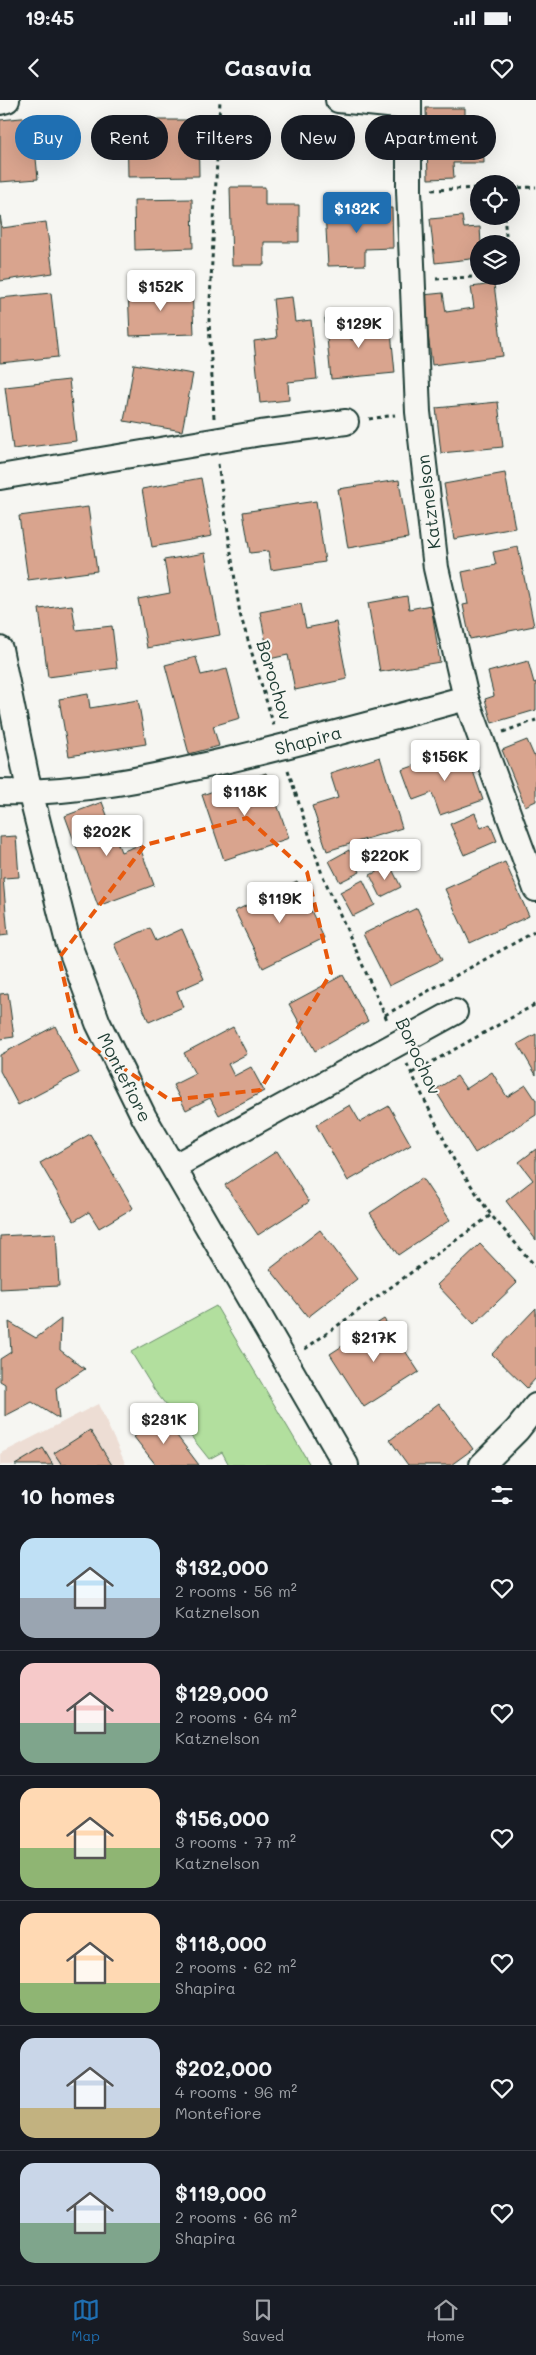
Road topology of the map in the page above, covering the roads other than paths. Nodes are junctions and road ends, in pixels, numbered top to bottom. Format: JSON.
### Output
{"nodes":[{"id":1,"x":6,"y":100,"type":"edge"},
{"id":2,"x":338,"y":100,"type":"edge"},
{"id":3,"x":0,"y":102,"type":"edge"},
{"id":4,"x":409,"y":103,"type":"edge"},
{"id":5,"x":346,"y":422,"type":"road end"},
{"id":6,"x":0,"y":477,"type":"edge"},
{"id":7,"x":0,"y":649,"type":"edge"},
{"id":8,"x":466,"y":698,"type":"junction"},
{"id":9,"x":0,"y":792,"type":"edge"},
{"id":10,"x":30,"y":792,"type":"junction"},
{"id":11,"x":536,"y":889,"type":"edge"},
{"id":12,"x":455,"y":1012,"type":"dead end"},
{"id":13,"x":173,"y":1167,"type":"junction"},
{"id":14,"x":536,"y":1406,"type":"edge"},
{"id":15,"x":346,"y":1465,"type":"edge"},
{"id":16,"x":482,"y":1465,"type":"edge"}],
"edges":[{"from":1,"to":3,"type":"street"},
{"from":2,"to":4,"type":"street"},
{"from":4,"to":8,"type":"street","name":"Katznelson"},
{"from":5,"to":6,"type":"street"},
{"from":7,"to":10,"type":"street","name":"Montefiore"},
{"from":8,"to":10,"type":"street","name":"Shapira"},
{"from":8,"to":11,"type":"street","name":"Katznelson"},
{"from":9,"to":10,"type":"street","name":"Shapira"},
{"from":10,"to":13,"type":"street","name":"Montefiore"},
{"from":12,"to":13,"type":"street"},
{"from":13,"to":15,"type":"street","name":"Montefiore"},
{"from":14,"to":16,"type":"street"}]}
